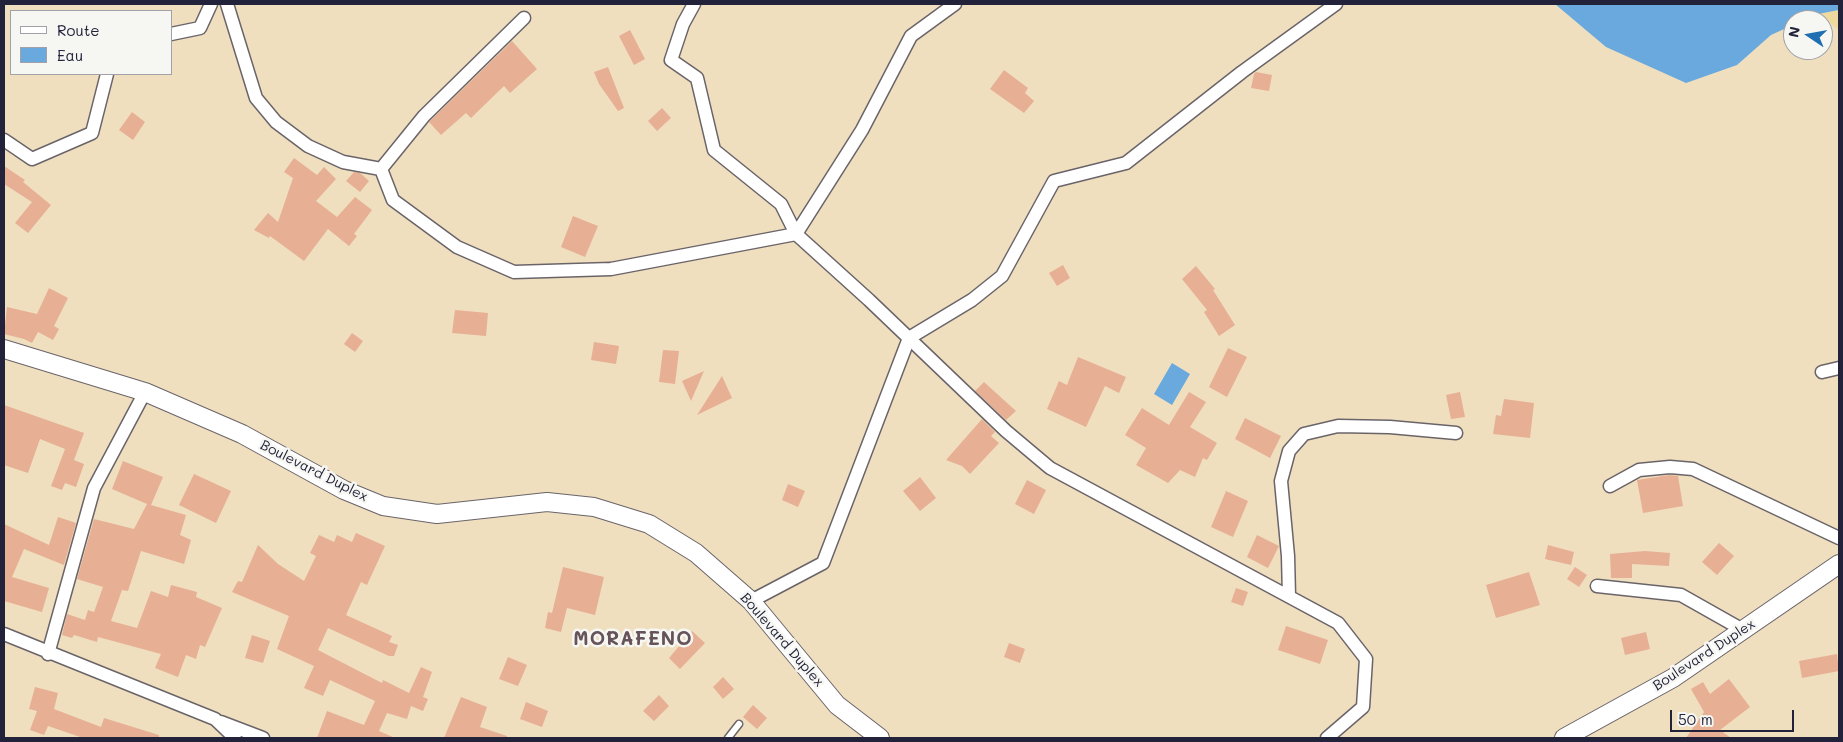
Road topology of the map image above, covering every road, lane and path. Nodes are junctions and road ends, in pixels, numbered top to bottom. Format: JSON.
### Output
{"nodes":[{"id":1,"x":212,"y":4,"type":"edge"},
{"id":2,"x":227,"y":4,"type":"edge"},
{"id":3,"x":694,"y":4,"type":"edge"},
{"id":4,"x":956,"y":4,"type":"edge"},
{"id":5,"x":1336,"y":4,"type":"edge"},
{"id":6,"x":524,"y":18,"type":"dead end"},
{"id":7,"x":172,"y":34,"type":"edge"},
{"id":8,"x":107,"y":75,"type":"edge"},
{"id":9,"x":4,"y":140,"type":"edge"},
{"id":10,"x":381,"y":169,"type":"junction"},
{"id":11,"x":796,"y":234,"type":"junction"},
{"id":12,"x":909,"y":338,"type":"junction"},
{"id":13,"x":4,"y":349,"type":"edge"},
{"id":14,"x":1839,"y":368,"type":"edge"},
{"id":15,"x":1822,"y":372,"type":"dead end"},
{"id":16,"x":145,"y":392,"type":"junction"},
{"id":17,"x":1456,"y":433,"type":"dead end"},
{"id":18,"x":1610,"y":486,"type":"dead end"},
{"id":19,"x":1839,"y":538,"type":"edge"},
{"id":20,"x":1839,"y":564,"type":"edge"},
{"id":21,"x":1597,"y":586,"type":"dead end"},
{"id":22,"x":1289,"y":596,"type":"junction"},
{"id":23,"x":751,"y":601,"type":"junction"},
{"id":24,"x":1743,"y":630,"type":"junction"},
{"id":25,"x":4,"y":634,"type":"edge"},
{"id":26,"x":48,"y":654,"type":"junction"},
{"id":27,"x":214,"y":719,"type":"junction"},
{"id":28,"x":739,"y":724,"type":"dead end"},
{"id":29,"x":235,"y":738,"type":"edge"},
{"id":30,"x":264,"y":738,"type":"edge"},
{"id":31,"x":728,"y":738,"type":"edge"},
{"id":32,"x":880,"y":738,"type":"edge"},
{"id":33,"x":1327,"y":738,"type":"edge"},
{"id":34,"x":1564,"y":738,"type":"edge"}],
"edges":[{"from":1,"to":7,"type":"street"},
{"from":2,"to":10,"type":"street"},
{"from":3,"to":11,"type":"street"},
{"from":4,"to":11,"type":"street"},
{"from":5,"to":12,"type":"street"},
{"from":6,"to":10,"type":"street"},
{"from":8,"to":9,"type":"street"},
{"from":10,"to":11,"type":"street"},
{"from":11,"to":12,"type":"street"},
{"from":12,"to":22,"type":"street"},
{"from":12,"to":23,"type":"street"},
{"from":13,"to":16,"type":"street","name":"Boulevard Duplex"},
{"from":14,"to":15,"type":"street"},
{"from":16,"to":23,"type":"street","name":"Boulevard Duplex"},
{"from":16,"to":26,"type":"street"},
{"from":17,"to":22,"type":"street"},
{"from":18,"to":19,"type":"street"},
{"from":20,"to":24,"type":"street","name":"Boulevard Duplex"},
{"from":21,"to":24,"type":"street"},
{"from":22,"to":33,"type":"street"},
{"from":23,"to":32,"type":"street","name":"Boulevard Duplex"},
{"from":24,"to":34,"type":"street","name":"Boulevard Duplex"},
{"from":25,"to":26,"type":"street"},
{"from":26,"to":27,"type":"street"},
{"from":27,"to":29,"type":"street"},
{"from":27,"to":30,"type":"street"},
{"from":28,"to":31,"type":"lane"}]}
